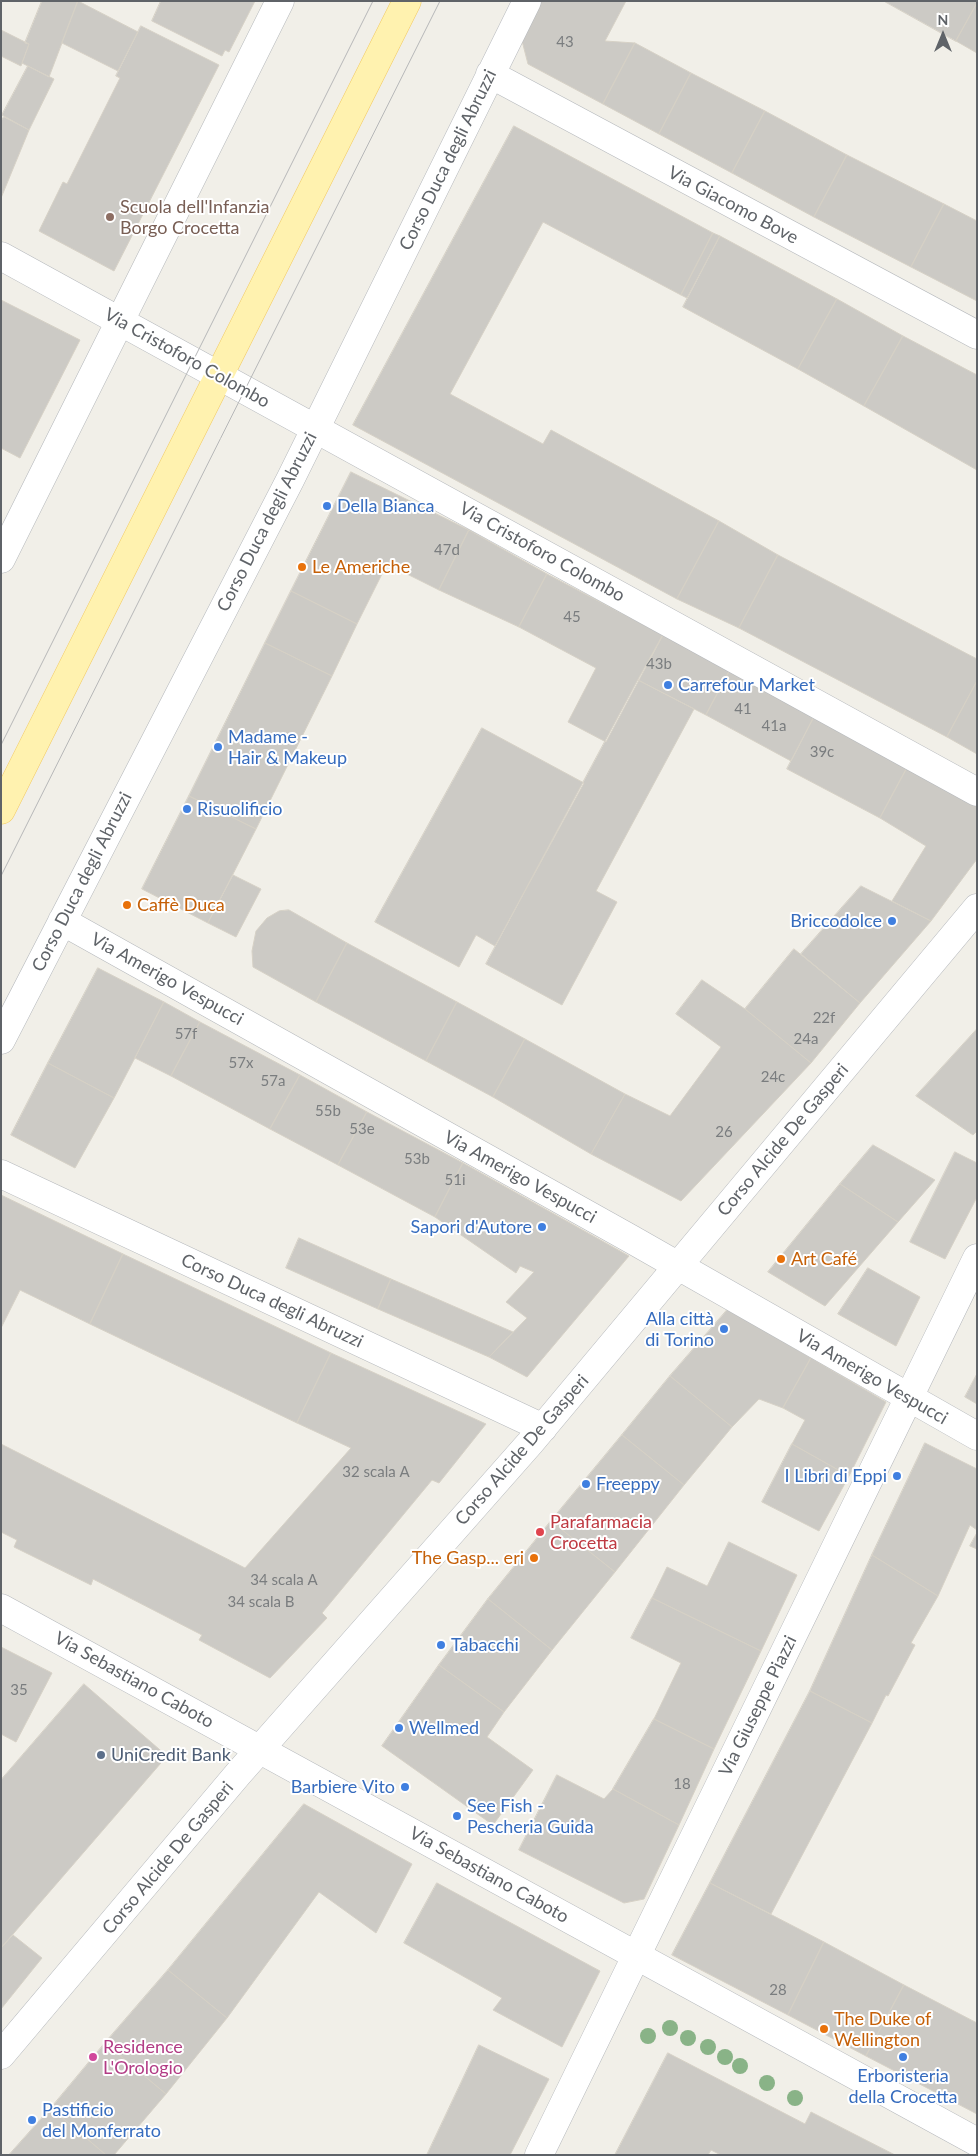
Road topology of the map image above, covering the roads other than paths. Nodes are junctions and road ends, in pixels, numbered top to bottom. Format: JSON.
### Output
{"nodes":[{"id":1,"x":280,"y":1,"type":"edge"},
{"id":2,"x":407,"y":1,"type":"edge"},
{"id":3,"x":527,"y":1,"type":"edge"},
{"id":4,"x":490,"y":74,"type":"junction"},
{"id":5,"x":1,"y":256,"type":"edge"},
{"id":6,"x":121,"y":321,"type":"junction"},
{"id":7,"x":977,"y":335,"type":"edge"},
{"id":8,"x":220,"y":376,"type":"junction"},
{"id":9,"x":316,"y":428,"type":"junction"},
{"id":10,"x":1,"y":558,"type":"edge"},
{"id":11,"x":977,"y":792,"type":"edge"},
{"id":12,"x":1,"y":810,"type":"edge"},
{"id":13,"x":977,"y":908,"type":"edge"},
{"id":14,"x":62,"y":921,"type":"junction"},
{"id":15,"x":1,"y":1040,"type":"edge"},
{"id":16,"x":1,"y":1174,"type":"edge"},
{"id":17,"x":977,"y":1258,"type":"edge"},
{"id":18,"x":679,"y":1266,"type":"junction"},
{"id":19,"x":908,"y":1399,"type":"junction"},
{"id":20,"x":542,"y":1428,"type":"junction"},
{"id":21,"x":977,"y":1436,"type":"edge"},
{"id":22,"x":1,"y":1608,"type":"edge"},
{"id":23,"x":261,"y":1750,"type":"junction"},
{"id":24,"x":637,"y":1956,"type":"junction"},
{"id":25,"x":1,"y":2054,"type":"edge"},
{"id":26,"x":977,"y":2142,"type":"edge"},
{"id":27,"x":539,"y":2155,"type":"edge"}],
"edges":[{"from":1,"to":6,"type":"street"},
{"from":2,"to":8,"type":"main road"},
{"from":3,"to":4,"type":"street","name":"Corso Duca degli Abruzzi"},
{"from":4,"to":7,"type":"street","name":"Via Giacomo Bove"},
{"from":4,"to":9,"type":"street","name":"Corso Duca degli Abruzzi"},
{"from":5,"to":6,"type":"street","name":"Via Cristoforo Colombo"},
{"from":6,"to":8,"type":"street","name":"Via Cristoforo Colombo"},
{"from":6,"to":10,"type":"street"},
{"from":8,"to":9,"type":"street","name":"Via Cristoforo Colombo"},
{"from":8,"to":12,"type":"main road"},
{"from":9,"to":11,"type":"street","name":"Via Cristoforo Colombo"},
{"from":9,"to":14,"type":"street","name":"Corso Duca degli Abruzzi"},
{"from":13,"to":18,"type":"street","name":"Corso Alcide De Gasperi"},
{"from":14,"to":15,"type":"street","name":"Corso Duca degli Abruzzi"},
{"from":14,"to":18,"type":"street","name":"Via Amerigo Vespucci"},
{"from":16,"to":20,"type":"street","name":"Corso Duca degli Abruzzi"},
{"from":17,"to":19,"type":"street","name":"Via Giuseppe Piazzi"},
{"from":18,"to":19,"type":"street","name":"Via Amerigo Vespucci"},
{"from":18,"to":20,"type":"street","name":"Corso Alcide De Gasperi"},
{"from":19,"to":21,"type":"street","name":"Via Amerigo Vespucci"},
{"from":19,"to":24,"type":"street","name":"Via Giuseppe Piazzi"},
{"from":20,"to":23,"type":"street","name":"Corso Alcide De Gasperi"},
{"from":22,"to":23,"type":"street","name":"Via Sebastiano Caboto"},
{"from":23,"to":24,"type":"street","name":"Via Sebastiano Caboto"},
{"from":23,"to":25,"type":"street","name":"Corso Alcide De Gasperi"},
{"from":24,"to":26,"type":"street","name":"Via Sebastiano Caboto"},
{"from":24,"to":27,"type":"street","name":"Via Giuseppe Piazzi"}]}
